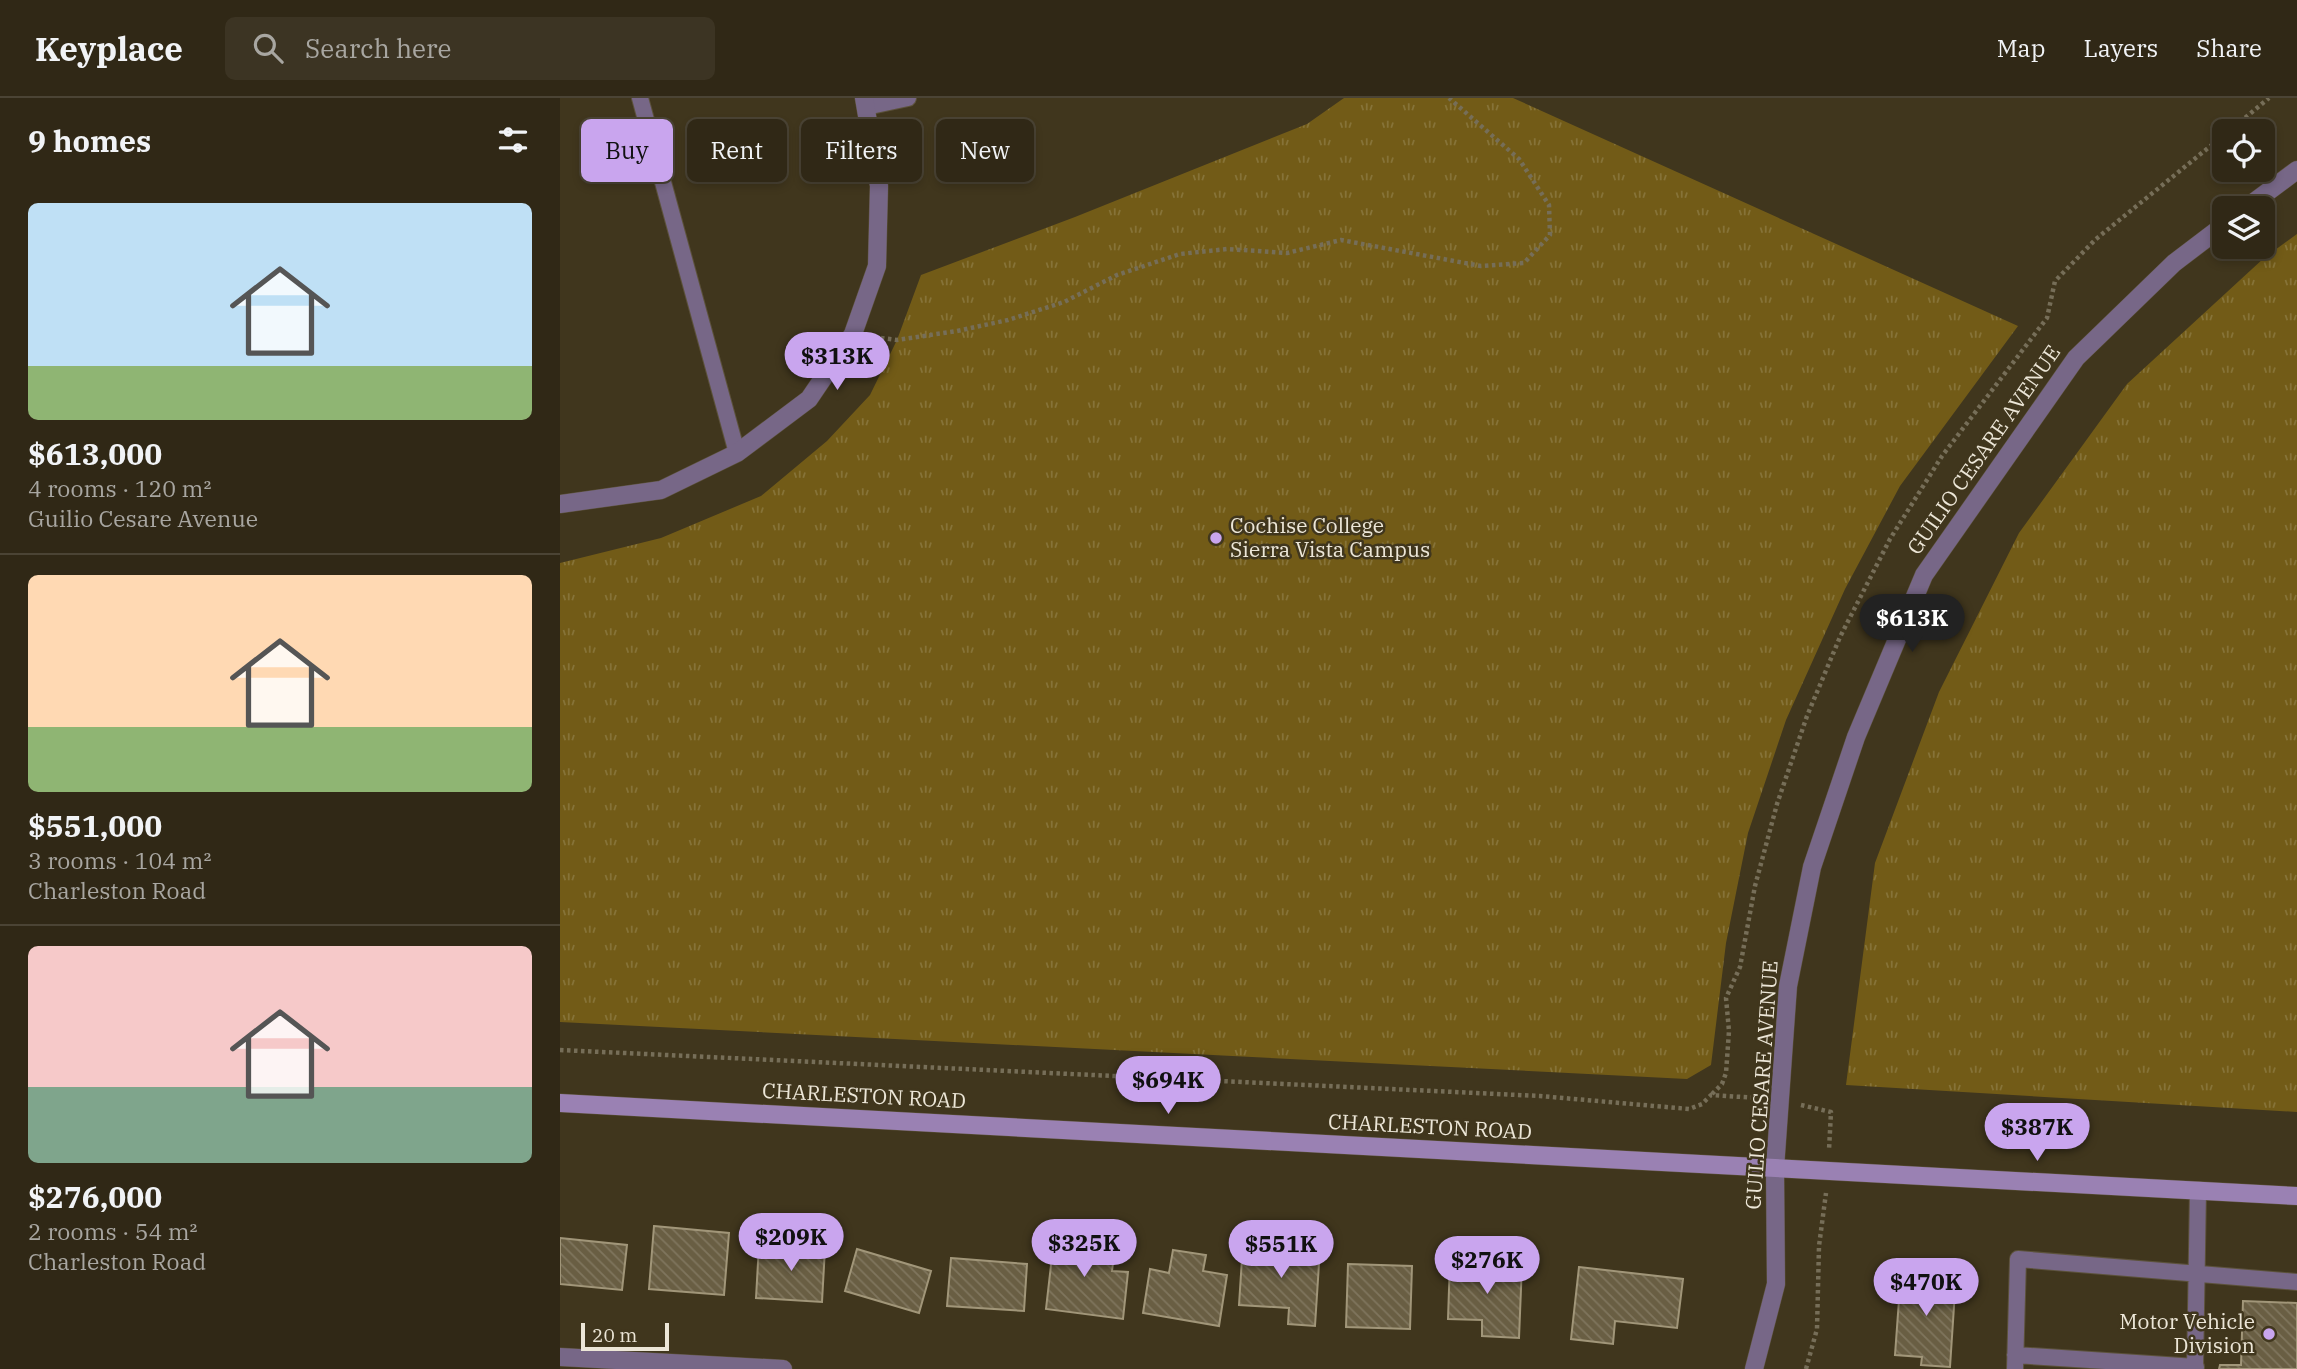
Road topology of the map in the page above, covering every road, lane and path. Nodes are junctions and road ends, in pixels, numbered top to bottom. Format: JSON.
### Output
{"nodes":[{"id":1,"x":640,"y":98,"type":"edge"},
{"id":2,"x":908,"y":98,"type":"edge"},
{"id":3,"x":1449,"y":98,"type":"edge"},
{"id":4,"x":2269,"y":98,"type":"edge"},
{"id":5,"x":865,"y":102,"type":"edge"},
{"id":6,"x":2244,"y":119,"type":"edge"},
{"id":7,"x":2297,"y":170,"type":"edge"},
{"id":8,"x":2262,"y":196,"type":"edge"},
{"id":9,"x":2212,"y":234,"type":"edge"},
{"id":10,"x":853,"y":334,"type":"junction"},
{"id":11,"x":737,"y":453,"type":"junction"},
{"id":12,"x":560,"y":504,"type":"edge"},
{"id":13,"x":560,"y":1050,"type":"edge"},
{"id":14,"x":1780,"y":1100,"type":"junction"},
{"id":15,"x":560,"y":1103,"type":"edge"},
{"id":16,"x":1775,"y":1168,"type":"junction"},
{"id":17,"x":1828,"y":1171,"type":"junction"},
{"id":18,"x":2198,"y":1190,"type":"junction"},
{"id":19,"x":2297,"y":1196,"type":"edge"},
{"id":20,"x":2197,"y":1273,"type":"junction"},
{"id":21,"x":2297,"y":1282,"type":"edge"},
{"id":22,"x":560,"y":1357,"type":"edge"},
{"id":23,"x":2015,"y":1362,"type":"edge"},
{"id":24,"x":2196,"y":1368,"type":"edge"},
{"id":25,"x":783,"y":1369,"type":"edge"},
{"id":26,"x":1754,"y":1369,"type":"edge"},
{"id":27,"x":1806,"y":1369,"type":"edge"}],
"edges":[{"from":1,"to":11,"type":"lane"},
{"from":2,"to":5,"type":"lane"},
{"from":3,"to":10,"type":"path"},
{"from":4,"to":6,"type":"path"},
{"from":5,"to":10,"type":"street"},
{"from":7,"to":8,"type":"street"},
{"from":9,"to":14,"type":"street","name":"GUILIO CESARE AVENUE"},
{"from":10,"to":11,"type":"street"},
{"from":11,"to":12,"type":"street"},
{"from":13,"to":14,"type":"path"},
{"from":14,"to":16,"type":"street","name":"GUILIO CESARE AVENUE"},
{"from":14,"to":17,"type":"path"},
{"from":15,"to":16,"type":"main road","name":"CHARLESTON ROAD"},
{"from":16,"to":17,"type":"main road","name":"CHARLESTON ROAD"},
{"from":16,"to":26,"type":"street","name":"GUILIO CESARE AVENUE"},
{"from":17,"to":18,"type":"main road","name":"CHARLESTON ROAD"},
{"from":17,"to":27,"type":"path"},
{"from":18,"to":19,"type":"main road","name":"CHARLESTON ROAD"},
{"from":18,"to":20,"type":"lane"},
{"from":20,"to":21,"type":"lane"},
{"from":20,"to":23,"type":"lane"},
{"from":20,"to":24,"type":"lane"},
{"from":22,"to":25,"type":"street"},
{"from":23,"to":24,"type":"lane"}]}
